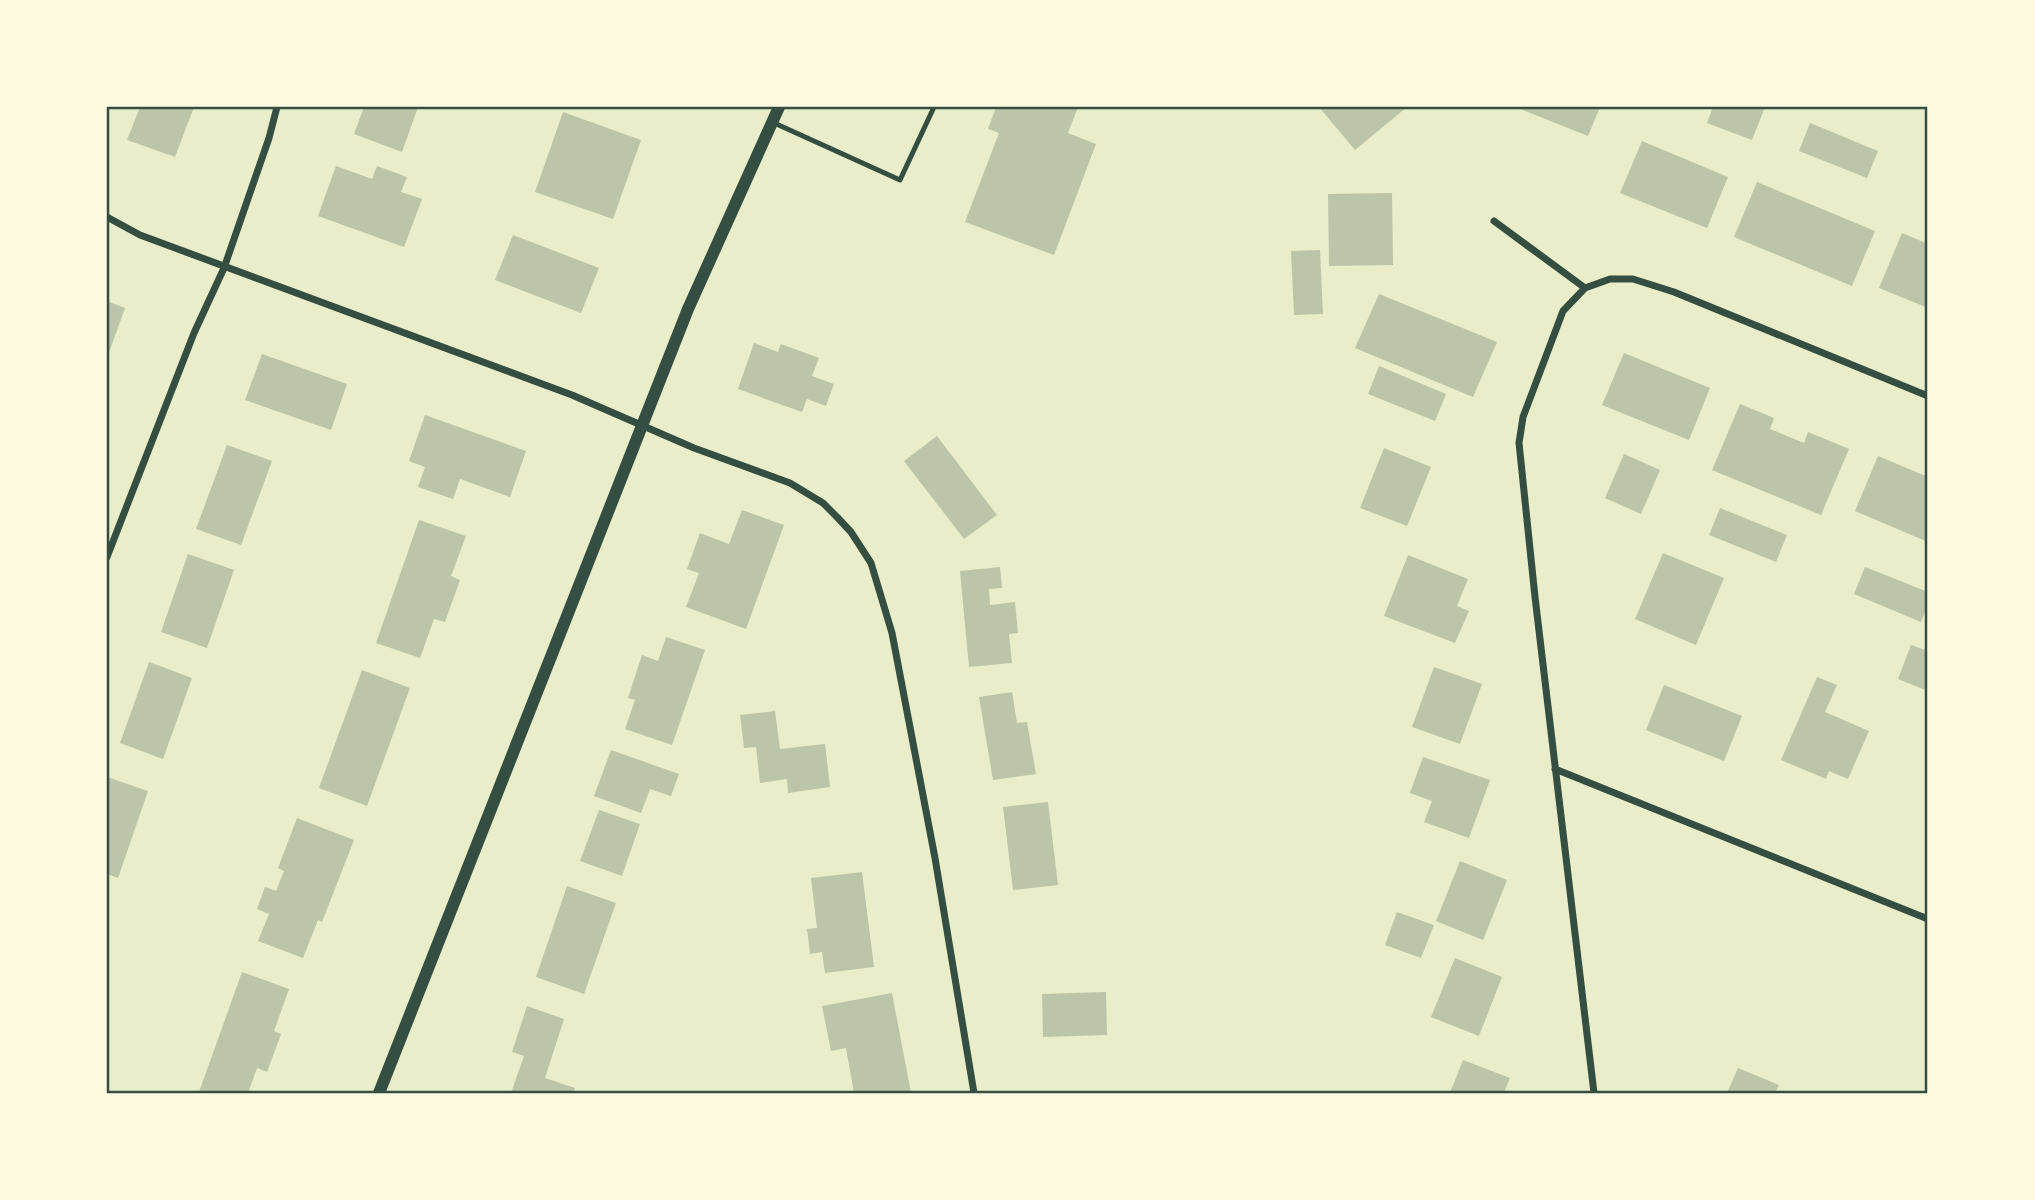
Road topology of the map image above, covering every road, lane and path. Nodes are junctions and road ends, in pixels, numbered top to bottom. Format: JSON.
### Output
{"nodes":[{"id":1,"x":277,"y":107,"type":"edge"},
{"id":2,"x":779,"y":107,"type":"edge"},
{"id":3,"x":934,"y":107,"type":"edge"},
{"id":4,"x":772,"y":122,"type":"junction"},
{"id":5,"x":107,"y":217,"type":"edge"},
{"id":6,"x":1494,"y":221,"type":"dead end"},
{"id":7,"x":224,"y":268,"type":"junction"},
{"id":8,"x":1585,"y":288,"type":"junction"},
{"id":9,"x":1928,"y":396,"type":"edge"},
{"id":10,"x":643,"y":426,"type":"junction"},
{"id":11,"x":107,"y":557,"type":"edge"},
{"id":12,"x":1555,"y":769,"type":"junction"},
{"id":13,"x":1928,"y":919,"type":"edge"},
{"id":14,"x":379,"y":1093,"type":"edge"},
{"id":15,"x":974,"y":1093,"type":"edge"},
{"id":16,"x":1594,"y":1093,"type":"edge"}],
"edges":[{"from":1,"to":7,"type":"street"},
{"from":2,"to":4,"type":"street"},
{"from":3,"to":4,"type":"lane"},
{"from":4,"to":10,"type":"street"},
{"from":5,"to":7,"type":"street"},
{"from":6,"to":8,"type":"street"},
{"from":7,"to":10,"type":"street"},
{"from":7,"to":11,"type":"street"},
{"from":8,"to":9,"type":"street"},
{"from":8,"to":12,"type":"street"},
{"from":10,"to":14,"type":"street"},
{"from":10,"to":15,"type":"street"},
{"from":12,"to":13,"type":"street"},
{"from":12,"to":16,"type":"street"}]}
